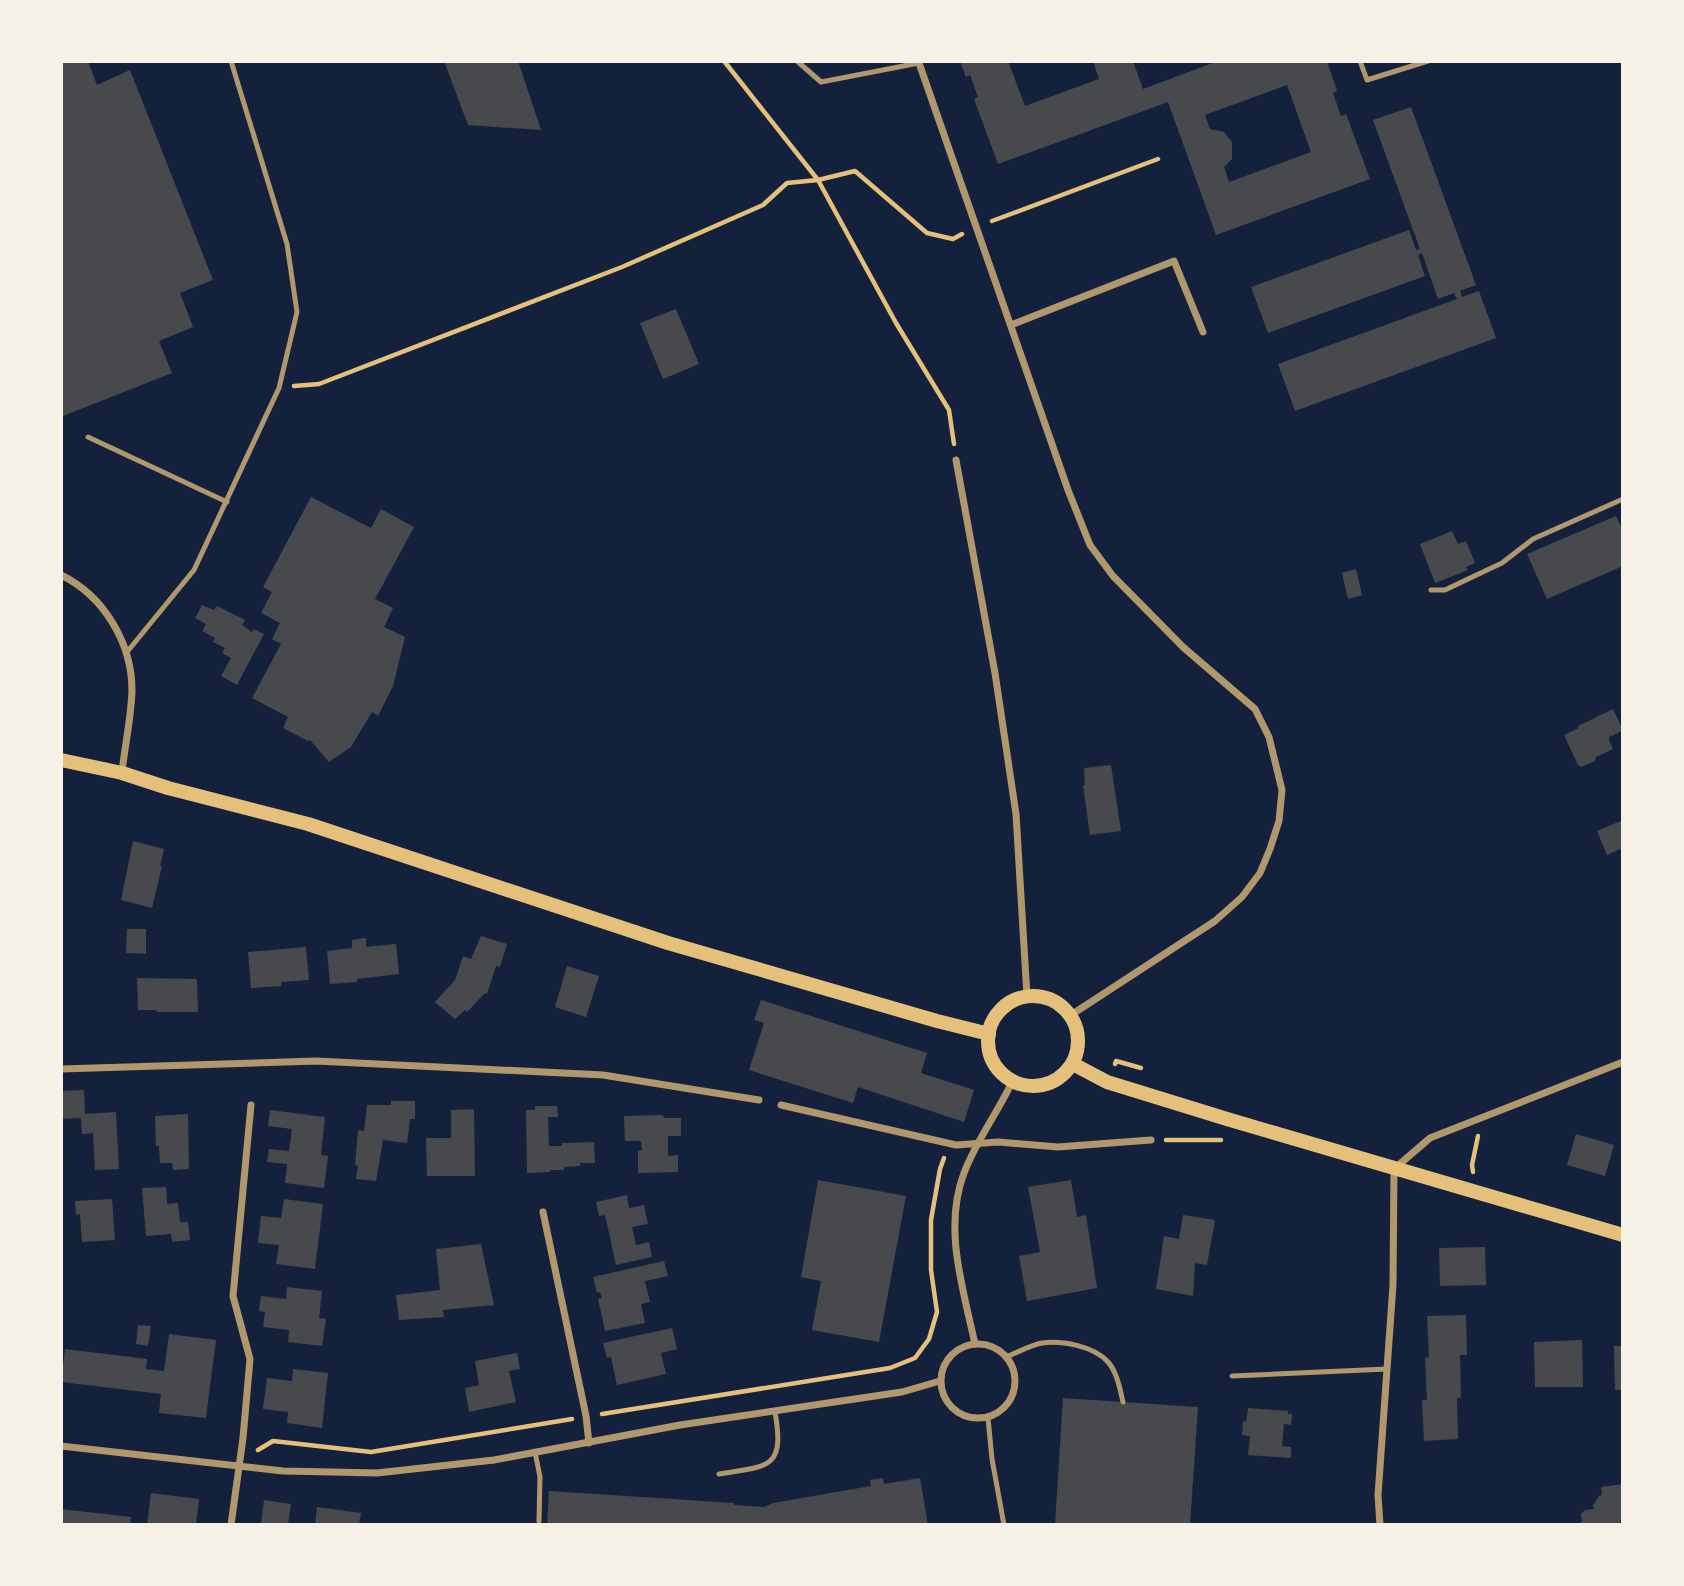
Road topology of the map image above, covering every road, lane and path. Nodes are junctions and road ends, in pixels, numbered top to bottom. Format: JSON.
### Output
{"nodes":[{"id":1,"x":231,"y":61,"type":"edge"},
{"id":2,"x":724,"y":61,"type":"edge"},
{"id":3,"x":797,"y":61,"type":"edge"},
{"id":4,"x":1360,"y":61,"type":"edge"},
{"id":5,"x":1428,"y":61,"type":"edge"},
{"id":6,"x":919,"y":63,"type":"joint"},
{"id":7,"x":1158,"y":159,"type":"dead end"},
{"id":8,"x":818,"y":180,"type":"junction"},
{"id":9,"x":976,"y":227,"type":"junction"},
{"id":10,"x":1011,"y":325,"type":"junction"},
{"id":11,"x":1203,"y":332,"type":"dead end"},
{"id":12,"x":279,"y":388,"type":"junction"},
{"id":13,"x":88,"y":437,"type":"dead end"},
{"id":14,"x":956,"y":460,"type":"joint"},
{"id":15,"x":1623,"y":499,"type":"edge"},
{"id":16,"x":227,"y":502,"type":"junction"},
{"id":17,"x":61,"y":575,"type":"edge"},
{"id":18,"x":1431,"y":590,"type":"dead end"},
{"id":19,"x":127,"y":652,"type":"junction"},
{"id":20,"x":61,"y":761,"type":"edge"},
{"id":21,"x":122,"y":773,"type":"junction"},
{"id":22,"x":1027,"y":996,"type":"junction"},
{"id":23,"x":1071,"y":1015,"type":"junction"},
{"id":24,"x":989,"y":1034,"type":"junction"},
{"id":25,"x":1623,"y":1062,"type":"edge"},
{"id":26,"x":1073,"y":1064,"type":"junction"},
{"id":27,"x":61,"y":1069,"type":"edge"},
{"id":28,"x":1013,"y":1082,"type":"junction"},
{"id":29,"x":759,"y":1100,"type":"dead end"},
{"id":30,"x":251,"y":1105,"type":"dead end"},
{"id":31,"x":781,"y":1105,"type":"dead end"},
{"id":32,"x":1486,"y":1116,"type":"junction"},
{"id":33,"x":1151,"y":1140,"type":"joint"},
{"id":34,"x":1231,"y":1140,"type":"dead end"},
{"id":35,"x":950,"y":1144,"type":"junction"},
{"id":36,"x":979,"y":1144,"type":"junction"},
{"id":37,"x":1394,"y":1170,"type":"junction"},
{"id":38,"x":1478,"y":1193,"type":"junction"},
{"id":39,"x":543,"y":1212,"type":"dead end"},
{"id":40,"x":1623,"y":1235,"type":"edge"},
{"id":41,"x":975,"y":1344,"type":"junction"},
{"id":42,"x":1006,"y":1357,"type":"junction"},
{"id":43,"x":1387,"y":1369,"type":"junction"},
{"id":44,"x":1232,"y":1376,"type":"dead end"},
{"id":45,"x":940,"y":1381,"type":"junction"},
{"id":46,"x":1123,"y":1402,"type":"dead end"},
{"id":47,"x":775,"y":1412,"type":"junction"},
{"id":48,"x":586,"y":1416,"type":"junction"},
{"id":49,"x":988,"y":1418,"type":"junction"},
{"id":50,"x":589,"y":1443,"type":"junction"},
{"id":51,"x":61,"y":1446,"type":"edge"},
{"id":52,"x":535,"y":1452,"type":"junction"},
{"id":53,"x":239,"y":1466,"type":"junction"},
{"id":54,"x":719,"y":1474,"type":"dead end"},
{"id":55,"x":539,"y":1521,"type":"dead end"},
{"id":56,"x":231,"y":1525,"type":"edge"},
{"id":57,"x":1004,"y":1525,"type":"edge"},
{"id":58,"x":1380,"y":1525,"type":"edge"}],
"edges":[{"from":1,"to":12,"type":"lane"},
{"from":2,"to":8,"type":"path"},
{"from":3,"to":6,"type":"lane"},
{"from":4,"to":5,"type":"lane"},
{"from":6,"to":9,"type":"street"},
{"from":7,"to":9,"type":"path"},
{"from":8,"to":9,"type":"path"},
{"from":8,"to":12,"type":"path"},
{"from":8,"to":14,"type":"path"},
{"from":9,"to":10,"type":"street"},
{"from":10,"to":11,"type":"street"},
{"from":10,"to":23,"type":"street"},
{"from":12,"to":16,"type":"lane"},
{"from":13,"to":16,"type":"lane"},
{"from":14,"to":22,"type":"street"},
{"from":15,"to":18,"type":"lane"},
{"from":16,"to":19,"type":"lane"},
{"from":17,"to":19,"type":"street"},
{"from":19,"to":21,"type":"street"},
{"from":20,"to":21,"type":"main road"},
{"from":21,"to":24,"type":"main road"},
{"from":22,"to":23,"type":"main road"},
{"from":22,"to":24,"type":"main road"},
{"from":23,"to":26,"type":"main road"},
{"from":24,"to":28,"type":"main road"},
{"from":25,"to":32,"type":"street"},
{"from":26,"to":28,"type":"main road"},
{"from":26,"to":37,"type":"main road"},
{"from":27,"to":29,"type":"street"},
{"from":28,"to":36,"type":"street"},
{"from":30,"to":53,"type":"street"},
{"from":31,"to":35,"type":"street"},
{"from":32,"to":37,"type":"street"},
{"from":32,"to":38,"type":"path"},
{"from":33,"to":34,"type":"path"},
{"from":33,"to":36,"type":"street"},
{"from":35,"to":36,"type":"street"},
{"from":35,"to":48,"type":"path"},
{"from":36,"to":41,"type":"street"},
{"from":37,"to":38,"type":"main road"},
{"from":37,"to":43,"type":"street"},
{"from":38,"to":40,"type":"main road"},
{"from":39,"to":48,"type":"street"},
{"from":41,"to":42,"type":"street"},
{"from":41,"to":45,"type":"street"},
{"from":42,"to":46,"type":"lane"},
{"from":42,"to":49,"type":"street"},
{"from":43,"to":44,"type":"lane"},
{"from":43,"to":58,"type":"street"},
{"from":45,"to":47,"type":"street"},
{"from":45,"to":49,"type":"street"},
{"from":47,"to":50,"type":"street"},
{"from":47,"to":54,"type":"lane"},
{"from":48,"to":50,"type":"street"},
{"from":48,"to":53,"type":"path"},
{"from":49,"to":57,"type":"lane"},
{"from":50,"to":52,"type":"street"},
{"from":51,"to":53,"type":"street"},
{"from":52,"to":53,"type":"street"},
{"from":52,"to":55,"type":"lane"},
{"from":53,"to":56,"type":"street"}]}
